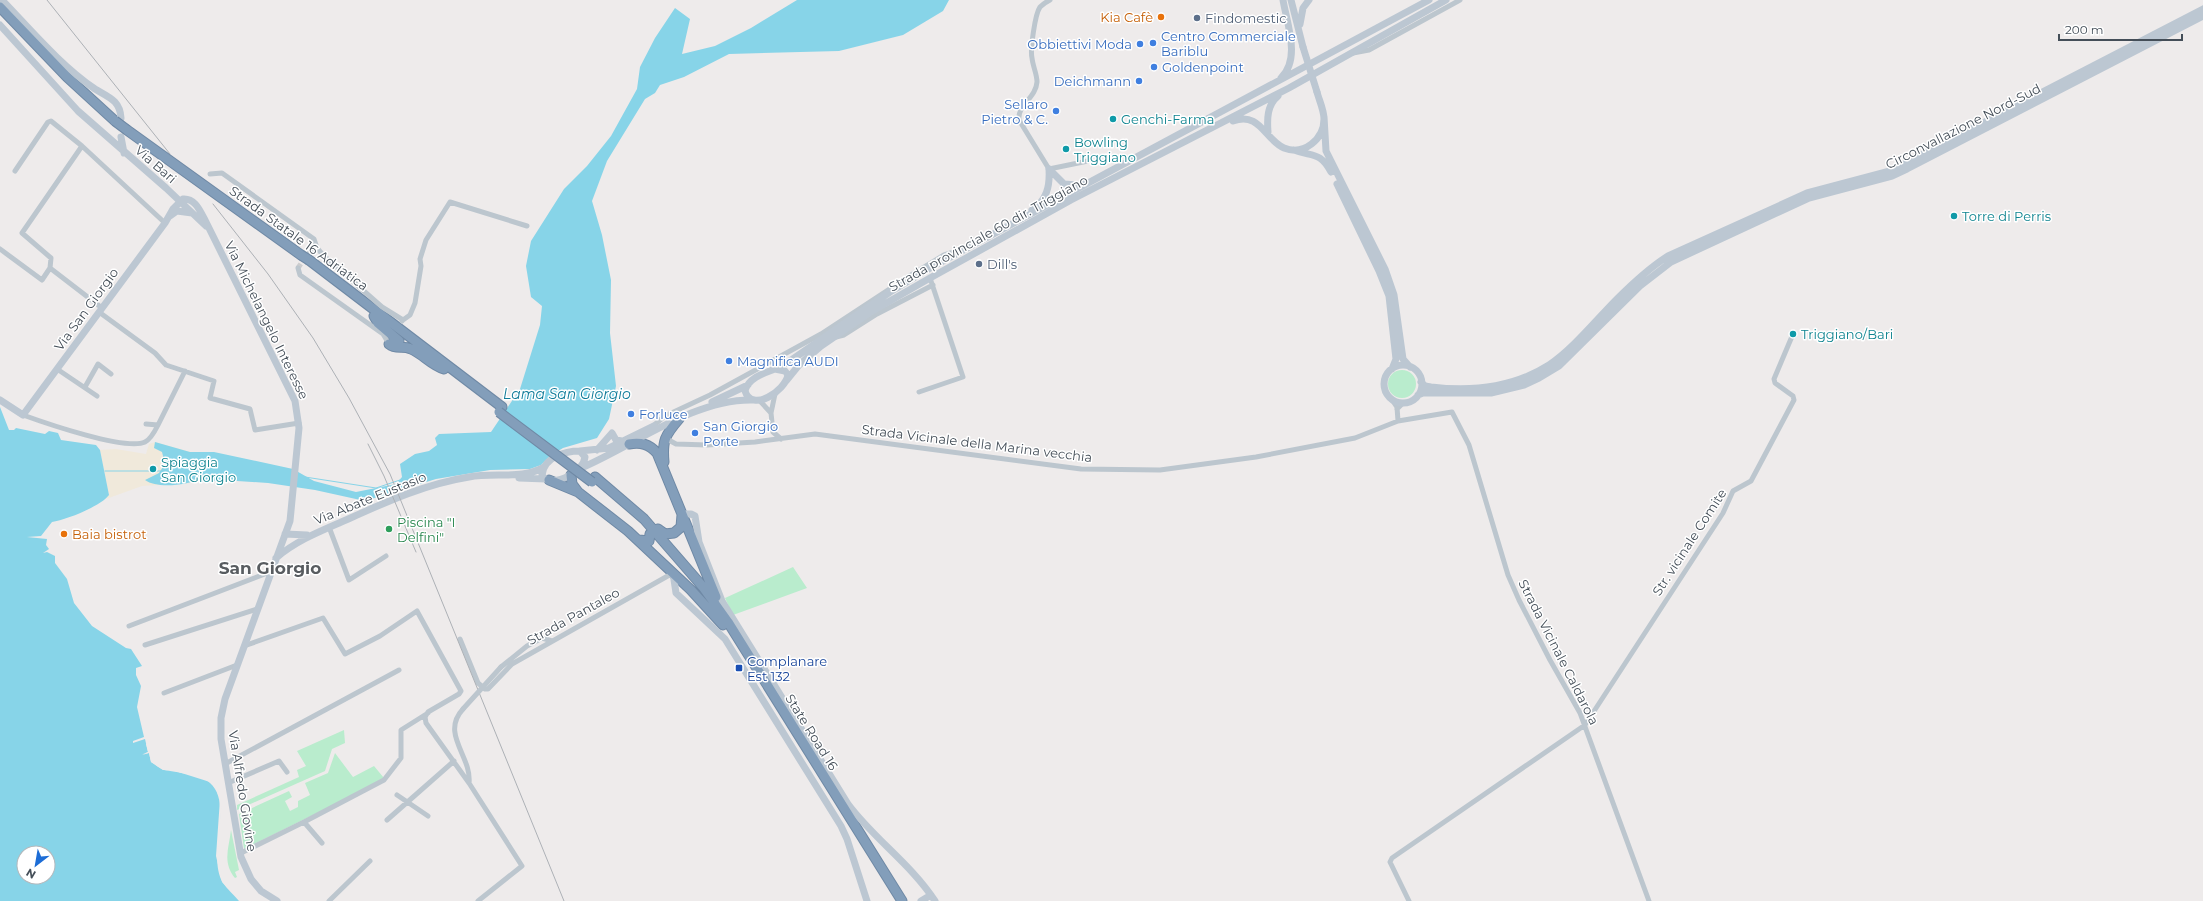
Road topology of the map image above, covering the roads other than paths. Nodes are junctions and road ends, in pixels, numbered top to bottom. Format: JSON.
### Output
{"nodes":[{"id":1,"x":2,"y":0,"type":"edge"},
{"id":2,"x":1050,"y":0,"type":"edge"},
{"id":3,"x":1283,"y":0,"type":"edge"},
{"id":4,"x":1291,"y":0,"type":"edge"},
{"id":5,"x":1309,"y":0,"type":"edge"},
{"id":6,"x":1429,"y":0,"type":"edge"},
{"id":7,"x":1446,"y":0,"type":"edge"},
{"id":8,"x":1460,"y":0,"type":"edge"},
{"id":9,"x":0,"y":7,"type":"edge"},
{"id":10,"x":2203,"y":9,"type":"edge"},
{"id":11,"x":0,"y":14,"type":"edge"},
{"id":12,"x":2203,"y":16,"type":"edge"},
{"id":13,"x":0,"y":25,"type":"edge"},
{"id":14,"x":1300,"y":32,"type":"junction"},
{"id":15,"x":1352,"y":53,"type":"junction"},
{"id":16,"x":1268,"y":87,"type":"junction"},
{"id":17,"x":1289,"y":88,"type":"junction"},
{"id":18,"x":1324,"y":117,"type":"junction"},
{"id":19,"x":117,"y":122,"type":"junction"},
{"id":20,"x":1268,"y":132,"type":"junction"},
{"id":21,"x":124,"y":134,"type":"junction"},
{"id":22,"x":1187,"y":141,"type":"junction"},
{"id":23,"x":115,"y":145,"type":"junction"},
{"id":24,"x":82,"y":146,"type":"junction"},
{"id":25,"x":1294,"y":150,"type":"junction"},
{"id":26,"x":124,"y":153,"type":"junction"},
{"id":27,"x":1088,"y":161,"type":"dead end"},
{"id":28,"x":1119,"y":168,"type":"junction"},
{"id":29,"x":1049,"y":169,"type":"junction"},
{"id":30,"x":16,"y":171,"type":"dead end"},
{"id":31,"x":210,"y":174,"type":"dead end"},
{"id":32,"x":166,"y":188,"type":"junction"},
{"id":33,"x":181,"y":202,"type":"junction"},
{"id":34,"x":175,"y":210,"type":"junction"},
{"id":35,"x":194,"y":214,"type":"junction"},
{"id":36,"x":167,"y":220,"type":"junction"},
{"id":37,"x":527,"y":226,"type":"dead end"},
{"id":38,"x":1006,"y":228,"type":"junction"},
{"id":39,"x":211,"y":233,"type":"junction"},
{"id":40,"x":317,"y":248,"type":"junction"},
{"id":41,"x":0,"y":250,"type":"edge"},
{"id":42,"x":962,"y":251,"type":"junction"},
{"id":43,"x":303,"y":260,"type":"junction"},
{"id":44,"x":50,"y":268,"type":"junction"},
{"id":45,"x":930,"y":278,"type":"junction"},
{"id":46,"x":933,"y":285,"type":"junction"},
{"id":47,"x":101,"y":310,"type":"junction"},
{"id":48,"x":374,"y":313,"type":"junction"},
{"id":49,"x":403,"y":320,"type":"junction"},
{"id":50,"x":1793,"y":334,"type":"dead end"},
{"id":51,"x":409,"y":336,"type":"junction"},
{"id":52,"x":833,"y":338,"type":"junction"},
{"id":53,"x":390,"y":344,"type":"junction"},
{"id":54,"x":1410,"y":367,"type":"junction"},
{"id":55,"x":57,"y":369,"type":"junction"},
{"id":56,"x":444,"y":369,"type":"junction"},
{"id":57,"x":775,"y":369,"type":"junction"},
{"id":58,"x":1392,"y":369,"type":"junction"},
{"id":59,"x":185,"y":371,"type":"junction"},
{"id":60,"x":761,"y":371,"type":"junction"},
{"id":61,"x":111,"y":374,"type":"dead end"},
{"id":62,"x":786,"y":382,"type":"junction"},
{"id":63,"x":1421,"y":382,"type":"junction"},
{"id":64,"x":748,"y":385,"type":"junction"},
{"id":65,"x":85,"y":387,"type":"junction"},
{"id":66,"x":919,"y":392,"type":"dead end"},
{"id":67,"x":775,"y":394,"type":"junction"},
{"id":68,"x":1418,"y":395,"type":"junction"},
{"id":69,"x":97,"y":396,"type":"dead end"},
{"id":70,"x":0,"y":400,"type":"edge"},
{"id":71,"x":755,"y":400,"type":"junction"},
{"id":72,"x":1393,"y":401,"type":"junction"},
{"id":73,"x":1403,"y":403,"type":"junction"},
{"id":74,"x":1398,"y":409,"type":"junction"},
{"id":75,"x":501,"y":410,"type":"junction"},
{"id":76,"x":1452,"y":412,"type":"joint"},
{"id":77,"x":771,"y":413,"type":"junction"},
{"id":78,"x":23,"y":415,"type":"junction"},
{"id":79,"x":679,"y":419,"type":"junction"},
{"id":80,"x":1398,"y":421,"type":"junction"},
{"id":81,"x":299,"y":423,"type":"junction"},
{"id":82,"x":146,"y":424,"type":"dead end"},
{"id":83,"x":158,"y":425,"type":"junction"},
{"id":84,"x":653,"y":426,"type":"junction"},
{"id":85,"x":773,"y":432,"type":"junction"},
{"id":86,"x":664,"y":438,"type":"junction"},
{"id":87,"x":781,"y":439,"type":"junction"},
{"id":88,"x":767,"y":440,"type":"junction"},
{"id":89,"x":626,"y":442,"type":"junction"},
{"id":90,"x":598,"y":450,"type":"junction"},
{"id":91,"x":580,"y":451,"type":"junction"},
{"id":92,"x":544,"y":467,"type":"junction"},
{"id":93,"x":664,"y":468,"type":"junction"},
{"id":94,"x":579,"y":469,"type":"junction"},
{"id":95,"x":571,"y":474,"type":"junction"},
{"id":96,"x":461,"y":478,"type":"junction"},
{"id":97,"x":548,"y":480,"type":"junction"},
{"id":98,"x":593,"y":480,"type":"junction"},
{"id":99,"x":578,"y":492,"type":"junction"},
{"id":100,"x":682,"y":514,"type":"junction"},
{"id":101,"x":644,"y":519,"type":"junction"},
{"id":102,"x":290,"y":520,"type":"junction"},
{"id":103,"x":329,"y":527,"type":"junction"},
{"id":104,"x":285,"y":534,"type":"junction"},
{"id":105,"x":650,"y":537,"type":"junction"},
{"id":106,"x":299,"y":538,"type":"junction"},
{"id":107,"x":638,"y":540,"type":"junction"},
{"id":108,"x":652,"y":553,"type":"junction"},
{"id":109,"x":386,"y":556,"type":"dead end"},
{"id":110,"x":275,"y":559,"type":"junction"},
{"id":111,"x":270,"y":572,"type":"junction"},
{"id":112,"x":673,"y":573,"type":"junction"},
{"id":113,"x":257,"y":609,"type":"junction"},
{"id":114,"x":725,"y":624,"type":"junction"},
{"id":115,"x":129,"y":626,"type":"dead end"},
{"id":116,"x":460,"y":639,"type":"dead end"},
{"id":117,"x":552,"y":641,"type":"junction"},
{"id":118,"x":145,"y":645,"type":"dead end"},
{"id":119,"x":244,"y":646,"type":"junction"},
{"id":120,"x":237,"y":665,"type":"junction"},
{"id":121,"x":399,"y":670,"type":"dead end"},
{"id":122,"x":164,"y":693,"type":"dead end"},
{"id":123,"x":428,"y":712,"type":"junction"},
{"id":124,"x":1585,"y":724,"type":"junction"},
{"id":125,"x":454,"y":761,"type":"junction"},
{"id":126,"x":225,"y":764,"type":"junction"},
{"id":127,"x":287,"y":772,"type":"dead end"},
{"id":128,"x":228,"y":783,"type":"junction"},
{"id":129,"x":470,"y":783,"type":"junction"},
{"id":130,"x":397,"y":796,"type":"dead end"},
{"id":131,"x":407,"y":802,"type":"junction"},
{"id":132,"x":428,"y":816,"type":"dead end"},
{"id":133,"x":387,"y":820,"type":"dead end"},
{"id":134,"x":304,"y":822,"type":"junction"},
{"id":135,"x":322,"y":843,"type":"dead end"},
{"id":136,"x":240,"y":853,"type":"junction"},
{"id":137,"x":370,"y":861,"type":"dead end"},
{"id":138,"x":933,"y":898,"type":"edge"},
{"id":139,"x":277,"y":901,"type":"edge"},
{"id":140,"x":330,"y":901,"type":"edge"},
{"id":141,"x":478,"y":901,"type":"edge"},
{"id":142,"x":867,"y":901,"type":"edge"},
{"id":143,"x":896,"y":901,"type":"edge"},
{"id":144,"x":902,"y":901,"type":"edge"},
{"id":145,"x":921,"y":901,"type":"edge"},
{"id":146,"x":1409,"y":901,"type":"edge"},
{"id":147,"x":1649,"y":901,"type":"edge"}],
"edges":[{"from":1,"to":19,"type":"main road"},
{"from":2,"to":29,"type":"street"},
{"from":3,"to":16,"type":"main road"},
{"from":4,"to":14,"type":"main road"},
{"from":5,"to":14,"type":"main road"},
{"from":6,"to":16,"type":"main road"},
{"from":7,"to":15,"type":"main road","name":"Strada provinciale 60 dir. Triggiano"},
{"from":8,"to":15,"type":"street"},
{"from":9,"to":19,"type":"highway","name":"Strada Statale 16 Adriatica"},
{"from":10,"to":63,"type":"main road","name":"Circonvallazione Nord-Sud"},
{"from":11,"to":19,"type":"highway","name":"Strada Statale 16 Adriatica"},
{"from":12,"to":68,"type":"main road","name":"Circonvallazione Nord-Sud"},
{"from":13,"to":23,"type":"main road","name":"Via Bari"},
{"from":14,"to":18,"type":"main road","bridge":true},
{"from":15,"to":17,"type":"main road","name":"Strada provinciale 60 dir. Triggiano"},
{"from":16,"to":28,"type":"main road"},
{"from":17,"to":20,"type":"main road"},
{"from":17,"to":22,"type":"main road","name":"Strada provinciale 60 dir. Triggiano"},
{"from":18,"to":25,"type":"main road"},
{"from":18,"to":54,"type":"main road"},
{"from":19,"to":21,"type":"highway","name":"Strada Statale 16 Adriatica"},
{"from":20,"to":22,"type":"main road"},
{"from":20,"to":25,"type":"main road"},
{"from":21,"to":23,"type":"main road"},
{"from":21,"to":26,"type":"main road"},
{"from":21,"to":43,"type":"highway","name":"Strada Statale 16 Adriatica"},
{"from":22,"to":45,"type":"main road","name":"Strada provinciale 60 dir. Triggiano"},
{"from":23,"to":26,"type":"main road","name":"Via Bari"},
{"from":24,"to":30,"type":"street"},
{"from":24,"to":36,"type":"street"},
{"from":24,"to":44,"type":"street"},
{"from":25,"to":58,"type":"main road"},
{"from":26,"to":32,"type":"main road","name":"Via Bari"},
{"from":27,"to":29,"type":"street"},
{"from":28,"to":29,"type":"main road"},
{"from":28,"to":38,"type":"main road"},
{"from":29,"to":38,"type":"main road"},
{"from":31,"to":40,"type":"street"},
{"from":32,"to":33,"type":"main road","name":"Via Bari"},
{"from":32,"to":34,"type":"main road"},
{"from":33,"to":34,"type":"main road","name":"Via San Giorgio"},
{"from":33,"to":35,"type":"main road","name":"Via Michelangelo Interesse"},
{"from":33,"to":39,"type":"main road","name":"Via Michelangelo Interesse"},
{"from":34,"to":35,"type":"main road"},
{"from":34,"to":36,"type":"main road","name":"Via San Giorgio"},
{"from":35,"to":39,"type":"main road","name":"Via Michelangelo Interesse"},
{"from":36,"to":47,"type":"main road","name":"Via San Giorgio"},
{"from":37,"to":49,"type":"street"},
{"from":38,"to":42,"type":"main road"},
{"from":39,"to":81,"type":"main road","name":"Via Michelangelo Interesse"},
{"from":40,"to":43,"type":"street"},
{"from":40,"to":49,"type":"street"},
{"from":41,"to":44,"type":"street"},
{"from":42,"to":57,"type":"main road"},
{"from":42,"to":60,"type":"street"},
{"from":43,"to":48,"type":"highway","name":"Strada Statale 16 Adriatica"},
{"from":43,"to":53,"type":"street"},
{"from":44,"to":47,"type":"street"},
{"from":45,"to":46,"type":"street"},
{"from":45,"to":52,"type":"main road","name":"Strada provinciale 60 dir. Triggiano"},
{"from":46,"to":52,"type":"street"},
{"from":46,"to":66,"type":"street"},
{"from":47,"to":55,"type":"main road","name":"Via San Giorgio"},
{"from":47,"to":59,"type":"street"},
{"from":48,"to":49,"type":"highway"},
{"from":48,"to":51,"type":"highway","name":"Strada Statale 16 Adriatica"},
{"from":48,"to":53,"type":"highway"},
{"from":48,"to":56,"type":"highway","name":"Strada Statale 16 Adriatica"},
{"from":49,"to":51,"type":"highway"},
{"from":50,"to":124,"type":"street","name":"Str. vicinale Comite"},
{"from":51,"to":75,"type":"highway","name":"Strada Statale 16 Adriatica"},
{"from":52,"to":62,"type":"main road","name":"Strada provinciale 60 dir. Triggiano"},
{"from":53,"to":56,"type":"highway"},
{"from":54,"to":58,"type":"main road"},
{"from":54,"to":63,"type":"main road"},
{"from":55,"to":65,"type":"street"},
{"from":55,"to":78,"type":"main road","name":"Via San Giorgio"},
{"from":56,"to":75,"type":"highway","name":"Strada Statale 16 Adriatica"},
{"from":57,"to":60,"type":"main road"},
{"from":57,"to":62,"type":"main road"},
{"from":58,"to":72,"type":"main road"},
{"from":59,"to":81,"type":"street"},
{"from":59,"to":83,"type":"street"},
{"from":60,"to":64,"type":"main road"},
{"from":60,"to":84,"type":"street"},
{"from":61,"to":65,"type":"street"},
{"from":62,"to":67,"type":"main road","name":"Strada provinciale 60 dir. Triggiano"},
{"from":63,"to":68,"type":"main road"},
{"from":64,"to":71,"type":"main road"},
{"from":64,"to":84,"type":"main road"},
{"from":65,"to":69,"type":"street"},
{"from":67,"to":71,"type":"main road"},
{"from":67,"to":77,"type":"street"},
{"from":68,"to":73,"type":"main road"},
{"from":70,"to":78,"type":"main road"},
{"from":71,"to":77,"type":"street"},
{"from":71,"to":79,"type":"main road"},
{"from":72,"to":73,"type":"main road"},
{"from":72,"to":74,"type":"street"},
{"from":73,"to":74,"type":"street"},
{"from":74,"to":80,"type":"street"},
{"from":75,"to":98,"type":"highway","name":"Strada Statale 16 Adriatica","bridge":true},
{"from":76,"to":80,"type":"street","name":"Strada Vicinale della Marina vecchia"},
{"from":76,"to":124,"type":"street","name":"Strada Vicinale Caldarola"},
{"from":77,"to":85,"type":"street"},
{"from":78,"to":83,"type":"street"},
{"from":79,"to":86,"type":"highway"},
{"from":79,"to":89,"type":"main road"},
{"from":80,"to":87,"type":"street","name":"Strada Vicinale della Marina vecchia"},
{"from":81,"to":102,"type":"main road","name":"Via Michelangelo Interesse"},
{"from":82,"to":83,"type":"street"},
{"from":84,"to":89,"type":"main road"},
{"from":85,"to":87,"type":"street"},
{"from":85,"to":88,"type":"street"},
{"from":86,"to":88,"type":"street","name":"Strada Vicinale della Marina vecchia"},
{"from":86,"to":93,"type":"highway"},
{"from":87,"to":88,"type":"street","name":"Strada Vicinale della Marina vecchia"},
{"from":89,"to":90,"type":"main road"},
{"from":89,"to":90,"type":"main road"},
{"from":89,"to":93,"type":"highway"},
{"from":89,"to":94,"type":"main road"},
{"from":90,"to":91,"type":"main road"},
{"from":91,"to":92,"type":"main road"},
{"from":91,"to":94,"type":"main road"},
{"from":92,"to":96,"type":"main road"},
{"from":92,"to":97,"type":"main road"},
{"from":93,"to":100,"type":"highway"},
{"from":94,"to":95,"type":"main road"},
{"from":95,"to":97,"type":"main road"},
{"from":95,"to":99,"type":"highway"},
{"from":96,"to":97,"type":"main road"},
{"from":96,"to":103,"type":"main road","name":"Via Abate Eustasio"},
{"from":97,"to":99,"type":"highway"},
{"from":98,"to":101,"type":"highway","name":"State Road 16"},
{"from":98,"to":105,"type":"highway","name":"State Road 16"},
{"from":99,"to":107,"type":"highway"},
{"from":100,"to":101,"type":"highway"},
{"from":100,"to":114,"type":"highway"},
{"from":100,"to":138,"type":"main road"},
{"from":101,"to":114,"type":"highway","name":"State Road 16"},
{"from":102,"to":104,"type":"main road","name":"Via Michelangelo Interesse"},
{"from":102,"to":106,"type":"main road"},
{"from":103,"to":106,"type":"main road","name":"Via Abate Eustasio"},
{"from":103,"to":109,"type":"street"},
{"from":104,"to":106,"type":"main road","name":"Via Abate Eustasio"},
{"from":104,"to":110,"type":"main road","name":"Via Michelangelo Interesse"},
{"from":105,"to":107,"type":"highway"},
{"from":105,"to":108,"type":"highway"},
{"from":105,"to":114,"type":"highway","name":"State Road 16"},
{"from":106,"to":110,"type":"main road"},
{"from":107,"to":108,"type":"highway"},
{"from":108,"to":112,"type":"highway"},
{"from":110,"to":111,"type":"main road","name":"Via Alfredo Giovine"},
{"from":111,"to":113,"type":"main road","name":"Via Alfredo Giovine"},
{"from":111,"to":115,"type":"street"},
{"from":112,"to":114,"type":"highway"},
{"from":112,"to":117,"type":"street","name":"Strada Pantaleo"},
{"from":112,"to":142,"type":"main road"},
{"from":113,"to":118,"type":"street"},
{"from":113,"to":119,"type":"main road","name":"Via Alfredo Giovine"},
{"from":114,"to":143,"type":"highway","name":"State Road 16"},
{"from":114,"to":144,"type":"highway","name":"State Road 16"},
{"from":116,"to":117,"type":"street","name":"Strada Pantaleo"},
{"from":117,"to":129,"type":"street","name":"Strada Pantaleo","bridge":true},
{"from":119,"to":120,"type":"main road","name":"Via Alfredo Giovine"},
{"from":119,"to":123,"type":"street"},
{"from":120,"to":122,"type":"street"},
{"from":120,"to":126,"type":"main road","name":"Via Alfredo Giovine"},
{"from":121,"to":126,"type":"street"},
{"from":123,"to":125,"type":"street","name":"Strada Pantaleo"},
{"from":123,"to":134,"type":"street"},
{"from":124,"to":146,"type":"street"},
{"from":124,"to":147,"type":"street","name":"Strada Vicinale Caldarola"},
{"from":125,"to":129,"type":"street","name":"Strada Pantaleo"},
{"from":125,"to":131,"type":"street"},
{"from":126,"to":128,"type":"main road","name":"Via Alfredo Giovine"},
{"from":127,"to":128,"type":"street"},
{"from":128,"to":136,"type":"main road","name":"Via Alfredo Giovine"},
{"from":129,"to":141,"type":"street","name":"Strada Pantaleo"},
{"from":130,"to":131,"type":"street"},
{"from":131,"to":132,"type":"street"},
{"from":131,"to":133,"type":"street"},
{"from":134,"to":135,"type":"street"},
{"from":134,"to":136,"type":"street"},
{"from":136,"to":139,"type":"main road","name":"Via Alfredo Giovine"},
{"from":137,"to":140,"type":"street"},
{"from":138,"to":145,"type":"main road"}]}
